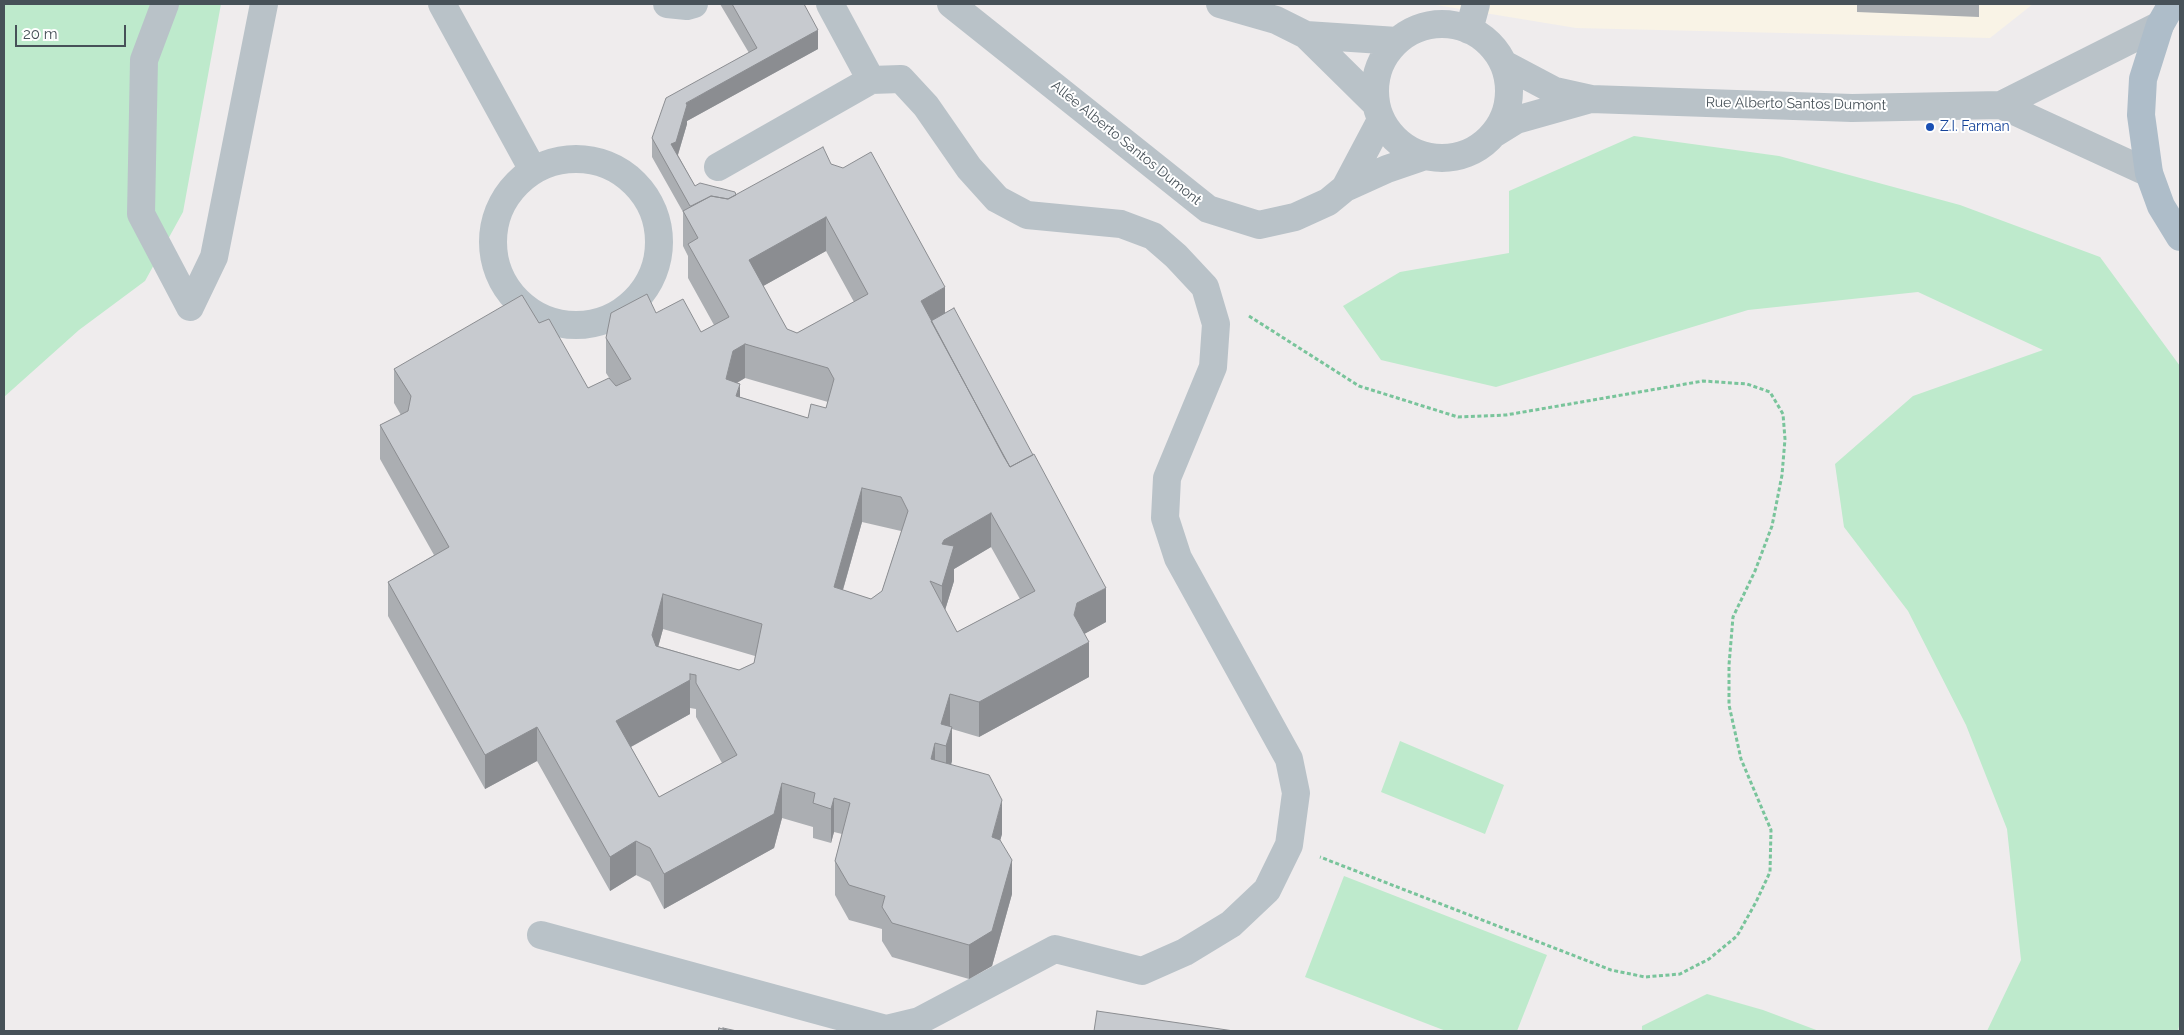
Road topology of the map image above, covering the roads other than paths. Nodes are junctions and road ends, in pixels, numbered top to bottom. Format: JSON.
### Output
{"nodes":[{"id":1,"x":165,"y":4,"type":"edge"},
{"id":2,"x":264,"y":4,"type":"edge"},
{"id":3,"x":442,"y":4,"type":"edge"},
{"id":4,"x":667,"y":4,"type":"edge"},
{"id":5,"x":694,"y":4,"type":"edge"},
{"id":6,"x":830,"y":4,"type":"edge"},
{"id":7,"x":951,"y":4,"type":"edge"},
{"id":8,"x":1220,"y":4,"type":"edge"},
{"id":9,"x":1476,"y":4,"type":"edge"},
{"id":10,"x":2166,"y":15,"type":"edge"},
{"id":11,"x":1470,"y":30,"type":"junction"},
{"id":12,"x":1306,"y":35,"type":"junction"},
{"id":13,"x":1397,"y":41,"type":"junction"},
{"id":14,"x":1504,"y":64,"type":"junction"},
{"id":15,"x":871,"y":80,"type":"junction"},
{"id":16,"x":1591,"y":99,"type":"junction"},
{"id":17,"x":2001,"y":105,"type":"junction"},
{"id":18,"x":1379,"y":112,"type":"junction"},
{"id":19,"x":1494,"y":133,"type":"junction"},
{"id":20,"x":1426,"y":156,"type":"junction"},
{"id":21,"x":718,"y":167,"type":"dead end"},
{"id":22,"x":533,"y":170,"type":"junction"},
{"id":23,"x":2149,"y":173,"type":"junction"},
{"id":24,"x":1345,"y":188,"type":"junction"},
{"id":25,"x":2180,"y":237,"type":"edge"},
{"id":26,"x":541,"y":935,"type":"dead end"}],
"edges":[{"from":1,"to":2,"type":"street"},
{"from":3,"to":22,"type":"street"},
{"from":4,"to":5,"type":"street"},
{"from":6,"to":15,"type":"street"},
{"from":7,"to":24,"type":"street","name":"Allée Alberto Santos Dumont"},
{"from":8,"to":12,"type":"street"},
{"from":9,"to":11,"type":"street"},
{"from":10,"to":17,"type":"street","name":"Rue Alberto Santos Dumont"},
{"from":10,"to":23,"type":"main road"},
{"from":11,"to":13,"type":"street"},
{"from":11,"to":14,"type":"street"},
{"from":12,"to":13,"type":"street"},
{"from":12,"to":18,"type":"street"},
{"from":13,"to":18,"type":"street"},
{"from":14,"to":16,"type":"street","name":"Rue Alberto Santos Dumont"},
{"from":14,"to":19,"type":"street"},
{"from":15,"to":21,"type":"street"},
{"from":15,"to":26,"type":"street"},
{"from":16,"to":17,"type":"street","name":"Rue Alberto Santos Dumont"},
{"from":16,"to":19,"type":"street","name":"Rue Alberto Santos Dumont"},
{"from":17,"to":23,"type":"street","name":"Rue Alberto Santos Dumont"},
{"from":18,"to":20,"type":"street"},
{"from":18,"to":24,"type":"street","name":"Allée Alberto Santos Dumont"},
{"from":19,"to":20,"type":"street"},
{"from":20,"to":24,"type":"street","name":"Allée Alberto Santos Dumont"},
{"from":22,"to":22,"type":"street"},
{"from":23,"to":25,"type":"main road"}]}
